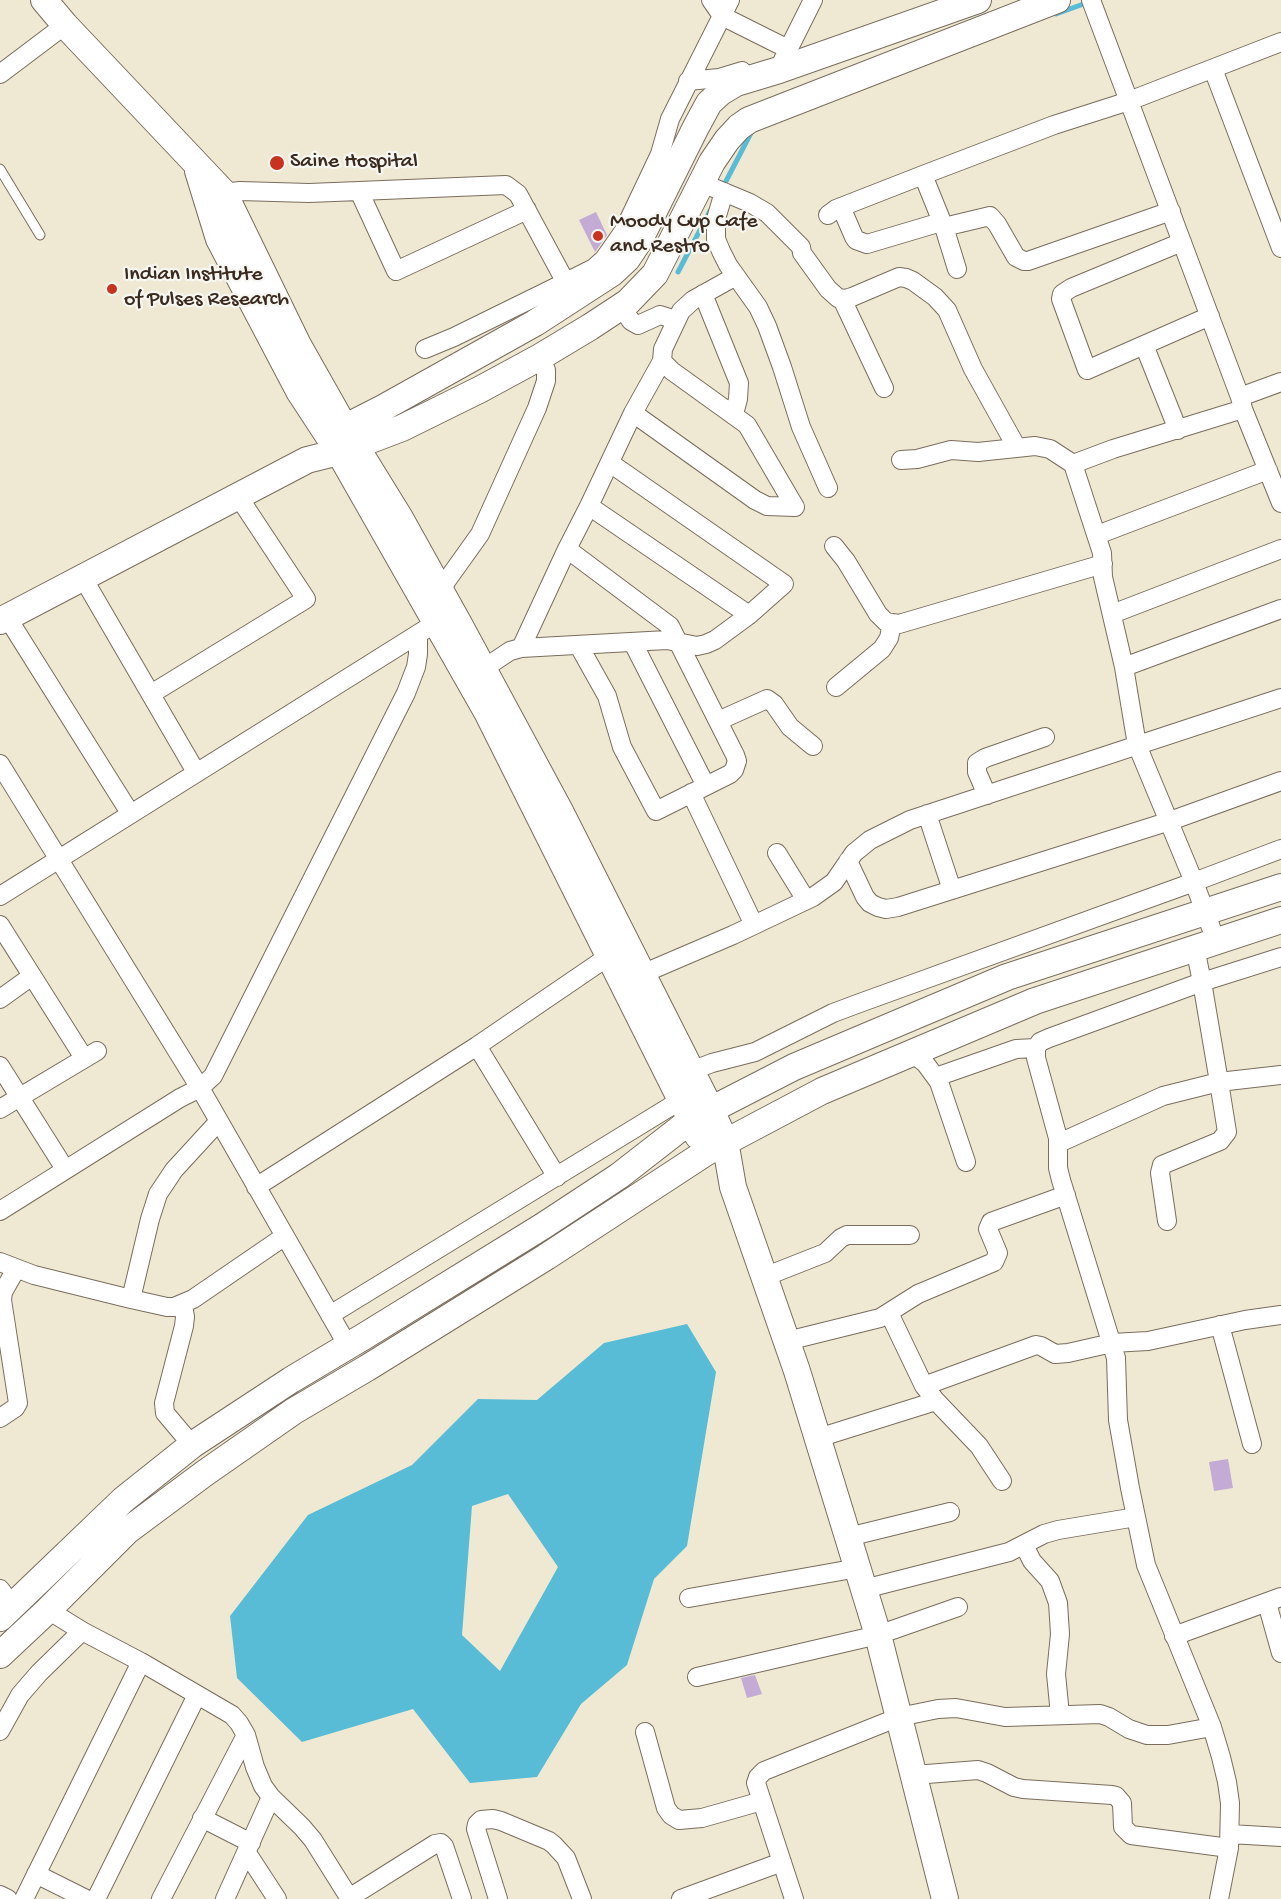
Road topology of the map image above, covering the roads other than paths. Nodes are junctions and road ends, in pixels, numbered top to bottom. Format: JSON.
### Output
{"nodes":[{"id":1,"x":44,"y":0,"type":"edge"},
{"id":2,"x":711,"y":0,"type":"edge"},
{"id":3,"x":813,"y":0,"type":"edge"},
{"id":4,"x":940,"y":0,"type":"edge"},
{"id":5,"x":978,"y":0,"type":"edge"},
{"id":6,"x":1057,"y":0,"type":"edge"},
{"id":7,"x":1091,"y":0,"type":"edge"},
{"id":8,"x":726,"y":8,"type":"edge"},
{"id":9,"x":65,"y":25,"type":"junction"},
{"id":10,"x":1281,"y":42,"type":"edge"},
{"id":11,"x":784,"y":59,"type":"junction"},
{"id":12,"x":1213,"y":69,"type":"junction"},
{"id":13,"x":0,"y":75,"type":"edge"},
{"id":14,"x":688,"y":81,"type":"junction"},
{"id":15,"x":1129,"y":101,"type":"junction"},
{"id":16,"x":196,"y":165,"type":"junction"},
{"id":17,"x":0,"y":169,"type":"edge"},
{"id":18,"x":923,"y":175,"type":"junction"},
{"id":19,"x":713,"y":188,"type":"junction"},
{"id":20,"x":359,"y":191,"type":"junction"},
{"id":21,"x":224,"y":193,"type":"junction"},
{"id":22,"x":1273,"y":206,"type":"edge"},
{"id":23,"x":527,"y":210,"type":"junction"},
{"id":24,"x":1171,"y":211,"type":"junction"},
{"id":25,"x":943,"y":224,"type":"junction"},
{"id":26,"x":40,"y":235,"type":"dead end"},
{"id":27,"x":1182,"y":242,"type":"junction"},
{"id":28,"x":1281,"y":248,"type":"edge"},
{"id":29,"x":957,"y":268,"type":"dead end"},
{"id":30,"x":736,"y":276,"type":"junction"},
{"id":31,"x":570,"y":290,"type":"junction"},
{"id":32,"x":703,"y":294,"type":"junction"},
{"id":33,"x":842,"y":299,"type":"junction"},
{"id":34,"x":621,"y":306,"type":"junction"},
{"id":35,"x":1210,"y":316,"type":"junction"},
{"id":36,"x":676,"y":320,"type":"junction"},
{"id":37,"x":1144,"y":345,"type":"junction"},
{"id":38,"x":425,"y":349,"type":"dead end"},
{"id":39,"x":540,"y":357,"type":"junction"},
{"id":40,"x":663,"y":361,"type":"junction"},
{"id":41,"x":1281,"y":382,"type":"edge"},
{"id":42,"x":884,"y":388,"type":"dead end"},
{"id":43,"x":1242,"y":403,"type":"junction"},
{"id":44,"x":633,"y":413,"type":"junction"},
{"id":45,"x":734,"y":414,"type":"junction"},
{"id":46,"x":1178,"y":430,"type":"junction"},
{"id":47,"x":342,"y":440,"type":"junction"},
{"id":48,"x":1017,"y":448,"type":"junction"},
{"id":49,"x":901,"y":460,"type":"dead end"},
{"id":50,"x":610,"y":463,"type":"junction"},
{"id":51,"x":1073,"y":464,"type":"junction"},
{"id":52,"x":1268,"y":470,"type":"junction"},
{"id":53,"x":828,"y":488,"type":"dead end"},
{"id":54,"x":238,"y":496,"type":"junction"},
{"id":55,"x":1281,"y":503,"type":"edge"},
{"id":56,"x":589,"y":506,"type":"junction"},
{"id":57,"x":1097,"y":535,"type":"junction"},
{"id":58,"x":834,"y":546,"type":"dead end"},
{"id":59,"x":567,"y":549,"type":"junction"},
{"id":60,"x":1281,"y":549,"type":"edge"},
{"id":61,"x":1102,"y":564,"type":"junction"},
{"id":62,"x":83,"y":578,"type":"junction"},
{"id":63,"x":1281,"y":609,"type":"edge"},
{"id":64,"x":1112,"y":614,"type":"junction"},
{"id":65,"x":437,"y":615,"type":"junction"},
{"id":66,"x":748,"y":615,"type":"junction"},
{"id":67,"x":3,"y":619,"type":"edge"},
{"id":68,"x":892,"y":623,"type":"junction"},
{"id":69,"x":677,"y":641,"type":"junction"},
{"id":70,"x":633,"y":643,"type":"junction"},
{"id":71,"x":579,"y":646,"type":"junction"},
{"id":72,"x":521,"y":648,"type":"junction"},
{"id":73,"x":1124,"y":667,"type":"junction"},
{"id":74,"x":483,"y":669,"type":"junction"},
{"id":75,"x":836,"y":687,"type":"dead end"},
{"id":76,"x":151,"y":694,"type":"junction"},
{"id":77,"x":1281,"y":698,"type":"edge"},
{"id":78,"x":718,"y":721,"type":"junction"},
{"id":79,"x":1045,"y":737,"type":"dead end"},
{"id":80,"x":1137,"y":745,"type":"junction"},
{"id":81,"x":813,"y":746,"type":"dead end"},
{"id":82,"x":0,"y":764,"type":"edge"},
{"id":83,"x":196,"y":772,"type":"junction"},
{"id":84,"x":1281,"y":781,"type":"edge"},
{"id":85,"x":699,"y":789,"type":"junction"},
{"id":86,"x":987,"y":795,"type":"junction"},
{"id":87,"x":130,"y":813,"type":"junction"},
{"id":88,"x":927,"y":814,"type":"junction"},
{"id":89,"x":1170,"y":821,"type":"junction"},
{"id":90,"x":1281,"y":849,"type":"edge"},
{"id":91,"x":777,"y":853,"type":"dead end"},
{"id":92,"x":58,"y":859,"type":"junction"},
{"id":93,"x":848,"y":861,"type":"junction"},
{"id":94,"x":1194,"y":882,"type":"junction"},
{"id":95,"x":1281,"y":887,"type":"edge"},
{"id":96,"x":952,"y":890,"type":"junction"},
{"id":97,"x":0,"y":896,"type":"edge"},
{"id":98,"x":806,"y":900,"type":"junction"},
{"id":99,"x":1206,"y":912,"type":"junction"},
{"id":100,"x":1281,"y":920,"type":"edge"},
{"id":101,"x":0,"y":925,"type":"edge"},
{"id":102,"x":754,"y":925,"type":"junction"},
{"id":103,"x":1205,"y":944,"type":"junction"},
{"id":104,"x":619,"y":952,"type":"junction"},
{"id":105,"x":1281,"y":957,"type":"edge"},
{"id":106,"x":642,"y":974,"type":"junction"},
{"id":107,"x":32,"y":976,"type":"junction"},
{"id":108,"x":1202,"y":982,"type":"junction"},
{"id":109,"x":0,"y":999,"type":"edge"},
{"id":110,"x":477,"y":1046,"type":"junction"},
{"id":111,"x":1036,"y":1048,"type":"junction"},
{"id":112,"x":912,"y":1053,"type":"junction"},
{"id":113,"x":0,"y":1066,"type":"edge"},
{"id":114,"x":691,"y":1071,"type":"junction"},
{"id":115,"x":1281,"y":1075,"type":"edge"},
{"id":116,"x":936,"y":1077,"type":"junction"},
{"id":117,"x":1219,"y":1082,"type":"junction"},
{"id":118,"x":200,"y":1088,"type":"junction"},
{"id":119,"x":20,"y":1098,"type":"junction"},
{"id":120,"x":0,"y":1109,"type":"edge"},
{"id":121,"x":694,"y":1110,"type":"junction"},
{"id":122,"x":219,"y":1121,"type":"junction"},
{"id":123,"x":1059,"y":1143,"type":"junction"},
{"id":124,"x":715,"y":1147,"type":"junction"},
{"id":125,"x":966,"y":1162,"type":"dead end"},
{"id":126,"x":65,"y":1169,"type":"junction"},
{"id":127,"x":557,"y":1177,"type":"junction"},
{"id":128,"x":256,"y":1186,"type":"junction"},
{"id":129,"x":1066,"y":1195,"type":"junction"},
{"id":130,"x":0,"y":1211,"type":"edge"},
{"id":131,"x":1167,"y":1221,"type":"dead end"},
{"id":132,"x":910,"y":1235,"type":"dead end"},
{"id":133,"x":285,"y":1236,"type":"junction"},
{"id":134,"x":8,"y":1266,"type":"edge"},
{"id":135,"x":764,"y":1277,"type":"junction"},
{"id":136,"x":131,"y":1299,"type":"junction"},
{"id":137,"x":183,"y":1305,"type":"junction"},
{"id":138,"x":889,"y":1313,"type":"junction"},
{"id":139,"x":330,"y":1315,"type":"junction"},
{"id":140,"x":1281,"y":1315,"type":"edge"},
{"id":141,"x":1220,"y":1325,"type":"junction"},
{"id":142,"x":787,"y":1341,"type":"junction"},
{"id":143,"x":1112,"y":1343,"type":"junction"},
{"id":144,"x":348,"y":1346,"type":"junction"},
{"id":145,"x":924,"y":1386,"type":"junction"},
{"id":146,"x":936,"y":1401,"type":"junction"},
{"id":147,"x":0,"y":1418,"type":"edge"},
{"id":148,"x":818,"y":1438,"type":"junction"},
{"id":149,"x":1252,"y":1444,"type":"dead end"},
{"id":150,"x":192,"y":1445,"type":"junction"},
{"id":151,"x":1002,"y":1481,"type":"dead end"},
{"id":152,"x":950,"y":1512,"type":"dead end"},
{"id":153,"x":1137,"y":1517,"type":"junction"},
{"id":154,"x":848,"y":1538,"type":"junction"},
{"id":155,"x":1024,"y":1545,"type":"junction"},
{"id":156,"x":861,"y":1579,"type":"junction"},
{"id":157,"x":689,"y":1598,"type":"dead end"},
{"id":158,"x":1274,"y":1600,"type":"edge"},
{"id":159,"x":4,"y":1605,"type":"edge"},
{"id":160,"x":958,"y":1606,"type":"dead end"},
{"id":161,"x":48,"y":1610,"type":"junction"},
{"id":162,"x":82,"y":1631,"type":"junction"},
{"id":163,"x":878,"y":1635,"type":"junction"},
{"id":164,"x":1174,"y":1636,"type":"junction"},
{"id":165,"x":1281,"y":1653,"type":"edge"},
{"id":166,"x":0,"y":1655,"type":"edge"},
{"id":167,"x":141,"y":1662,"type":"junction"},
{"id":168,"x":697,"y":1677,"type":"dead end"},
{"id":169,"x":197,"y":1695,"type":"junction"},
{"id":170,"x":1060,"y":1715,"type":"junction"},
{"id":171,"x":899,"y":1717,"type":"junction"},
{"id":172,"x":1212,"y":1727,"type":"junction"},
{"id":173,"x":0,"y":1731,"type":"edge"},
{"id":174,"x":645,"y":1732,"type":"dead end"},
{"id":175,"x":246,"y":1735,"type":"junction"},
{"id":176,"x":914,"y":1775,"type":"junction"},
{"id":177,"x":271,"y":1797,"type":"junction"},
{"id":178,"x":762,"y":1801,"type":"junction"},
{"id":179,"x":202,"y":1818,"type":"junction"},
{"id":180,"x":1281,"y":1837,"type":"edge"},
{"id":181,"x":1229,"y":1841,"type":"junction"},
{"id":182,"x":249,"y":1848,"type":"junction"},
{"id":183,"x":782,"y":1862,"type":"junction"},
{"id":184,"x":36,"y":1874,"type":"junction"},
{"id":185,"x":0,"y":1895,"type":"edge"},
{"id":186,"x":349,"y":1898,"type":"edge"},
{"id":187,"x":8,"y":1899,"type":"edge"},
{"id":188,"x":24,"y":1899,"type":"edge"},
{"id":189,"x":86,"y":1899,"type":"edge"},
{"id":190,"x":96,"y":1899,"type":"edge"},
{"id":191,"x":162,"y":1899,"type":"edge"},
{"id":192,"x":225,"y":1899,"type":"edge"},
{"id":193,"x":276,"y":1899,"type":"edge"},
{"id":194,"x":462,"y":1899,"type":"edge"},
{"id":195,"x":498,"y":1899,"type":"edge"},
{"id":196,"x":582,"y":1899,"type":"edge"},
{"id":197,"x":681,"y":1899,"type":"edge"},
{"id":198,"x":794,"y":1899,"type":"edge"},
{"id":199,"x":945,"y":1899,"type":"edge"},
{"id":200,"x":1218,"y":1899,"type":"edge"}],
"edges":[{"from":1,"to":9,"type":"street"},
{"from":2,"to":8,"type":"street"},
{"from":3,"to":11,"type":"street"},
{"from":4,"to":11,"type":"street"},
{"from":5,"to":11,"type":"street"},
{"from":6,"to":19,"type":"street"},
{"from":7,"to":15,"type":"street"},
{"from":8,"to":11,"type":"street"},
{"from":8,"to":14,"type":"street"},
{"from":9,"to":13,"type":"street"},
{"from":9,"to":16,"type":"street"},
{"from":10,"to":12,"type":"street"},
{"from":11,"to":14,"type":"street"},
{"from":11,"to":31,"type":"street"},
{"from":12,"to":15,"type":"street"},
{"from":12,"to":22,"type":"street"},
{"from":14,"to":31,"type":"street"},
{"from":15,"to":18,"type":"street"},
{"from":15,"to":24,"type":"street"},
{"from":16,"to":21,"type":"street"},
{"from":16,"to":47,"type":"street"},
{"from":17,"to":26,"type":"lane"},
{"from":18,"to":25,"type":"street"},
{"from":18,"to":25,"type":"street"},
{"from":19,"to":30,"type":"street"},
{"from":19,"to":33,"type":"street"},
{"from":19,"to":34,"type":"street"},
{"from":20,"to":21,"type":"street"},
{"from":20,"to":23,"type":"street"},
{"from":20,"to":23,"type":"street"},
{"from":21,"to":47,"type":"street"},
{"from":22,"to":28,"type":"street"},
{"from":23,"to":31,"type":"street"},
{"from":24,"to":25,"type":"street"},
{"from":24,"to":27,"type":"street"},
{"from":25,"to":29,"type":"street"},
{"from":27,"to":35,"type":"street"},
{"from":27,"to":37,"type":"street"},
{"from":30,"to":32,"type":"street"},
{"from":30,"to":53,"type":"street"},
{"from":31,"to":38,"type":"street"},
{"from":31,"to":47,"type":"street"},
{"from":32,"to":36,"type":"street"},
{"from":32,"to":45,"type":"street"},
{"from":33,"to":42,"type":"street"},
{"from":33,"to":48,"type":"street"},
{"from":34,"to":36,"type":"street"},
{"from":34,"to":39,"type":"street"},
{"from":35,"to":37,"type":"street"},
{"from":35,"to":43,"type":"street"},
{"from":36,"to":40,"type":"street"},
{"from":37,"to":46,"type":"street"},
{"from":39,"to":47,"type":"street"},
{"from":39,"to":65,"type":"street"},
{"from":40,"to":44,"type":"street"},
{"from":40,"to":45,"type":"street"},
{"from":41,"to":43,"type":"street"},
{"from":43,"to":46,"type":"street"},
{"from":43,"to":52,"type":"street"},
{"from":44,"to":45,"type":"street"},
{"from":44,"to":50,"type":"street"},
{"from":46,"to":51,"type":"street"},
{"from":47,"to":54,"type":"street"},
{"from":47,"to":65,"type":"street"},
{"from":48,"to":49,"type":"street"},
{"from":48,"to":51,"type":"street"},
{"from":50,"to":56,"type":"street"},
{"from":50,"to":66,"type":"street"},
{"from":51,"to":57,"type":"street"},
{"from":52,"to":55,"type":"street"},
{"from":52,"to":57,"type":"street"},
{"from":54,"to":62,"type":"street"},
{"from":54,"to":76,"type":"street"},
{"from":56,"to":59,"type":"street"},
{"from":56,"to":66,"type":"street"},
{"from":57,"to":61,"type":"street"},
{"from":58,"to":68,"type":"street"},
{"from":59,"to":69,"type":"street"},
{"from":59,"to":72,"type":"street"},
{"from":60,"to":64,"type":"street"},
{"from":61,"to":64,"type":"street"},
{"from":61,"to":68,"type":"street"},
{"from":62,"to":67,"type":"street"},
{"from":62,"to":76,"type":"street"},
{"from":63,"to":73,"type":"street"},
{"from":64,"to":73,"type":"street"},
{"from":65,"to":74,"type":"street"},
{"from":65,"to":83,"type":"street"},
{"from":65,"to":104,"type":"street"},
{"from":65,"to":118,"type":"street"},
{"from":66,"to":69,"type":"street"},
{"from":67,"to":87,"type":"street"},
{"from":68,"to":75,"type":"street"},
{"from":69,"to":70,"type":"street"},
{"from":69,"to":78,"type":"street"},
{"from":70,"to":71,"type":"street"},
{"from":70,"to":85,"type":"street"},
{"from":71,"to":72,"type":"street"},
{"from":71,"to":85,"type":"street"},
{"from":72,"to":74,"type":"street"},
{"from":73,"to":80,"type":"street"},
{"from":74,"to":104,"type":"street"},
{"from":76,"to":83,"type":"street"},
{"from":77,"to":80,"type":"street"},
{"from":78,"to":81,"type":"street"},
{"from":78,"to":85,"type":"street"},
{"from":79,"to":86,"type":"street"},
{"from":80,"to":86,"type":"street"},
{"from":80,"to":89,"type":"street"},
{"from":82,"to":92,"type":"street"},
{"from":83,"to":87,"type":"street"},
{"from":84,"to":89,"type":"street"},
{"from":85,"to":102,"type":"street"},
{"from":86,"to":88,"type":"street"},
{"from":87,"to":92,"type":"street"},
{"from":88,"to":93,"type":"street"},
{"from":88,"to":96,"type":"street"},
{"from":89,"to":94,"type":"street"},
{"from":89,"to":96,"type":"street"},
{"from":90,"to":94,"type":"street"},
{"from":91,"to":98,"type":"street"},
{"from":92,"to":97,"type":"street"},
{"from":92,"to":118,"type":"street"},
{"from":93,"to":96,"type":"street"},
{"from":93,"to":98,"type":"street"},
{"from":94,"to":99,"type":"street"},
{"from":94,"to":114,"type":"street"},
{"from":95,"to":99,"type":"street"},
{"from":98,"to":102,"type":"street"},
{"from":99,"to":103,"type":"street"},
{"from":99,"to":121,"type":"street"},
{"from":100,"to":103,"type":"street"},
{"from":101,"to":107,"type":"street"},
{"from":102,"to":106,"type":"street"},
{"from":103,"to":108,"type":"street"},
{"from":103,"to":112,"type":"street"},
{"from":104,"to":106,"type":"street"},
{"from":104,"to":110,"type":"street"},
{"from":104,"to":121,"type":"street"},
{"from":105,"to":108,"type":"street"},
{"from":106,"to":114,"type":"street"},
{"from":107,"to":109,"type":"street"},
{"from":107,"to":119,"type":"street"},
{"from":108,"to":111,"type":"street"},
{"from":108,"to":117,"type":"street"},
{"from":110,"to":127,"type":"street"},
{"from":110,"to":128,"type":"street"},
{"from":111,"to":116,"type":"street"},
{"from":111,"to":123,"type":"street"},
{"from":112,"to":116,"type":"street"},
{"from":112,"to":124,"type":"street"},
{"from":113,"to":119,"type":"street"},
{"from":114,"to":121,"type":"street"},
{"from":115,"to":117,"type":"street"},
{"from":116,"to":125,"type":"street"},
{"from":117,"to":123,"type":"street"},
{"from":117,"to":131,"type":"street"},
{"from":118,"to":122,"type":"street"},
{"from":118,"to":126,"type":"street"},
{"from":119,"to":120,"type":"street"},
{"from":119,"to":126,"type":"street"},
{"from":121,"to":124,"type":"street"},
{"from":121,"to":127,"type":"street"},
{"from":121,"to":144,"type":"street"},
{"from":122,"to":128,"type":"street"},
{"from":122,"to":136,"type":"street"},
{"from":123,"to":129,"type":"street"},
{"from":124,"to":135,"type":"street"},
{"from":124,"to":161,"type":"street"},
{"from":126,"to":130,"type":"street"},
{"from":127,"to":139,"type":"street"},
{"from":128,"to":133,"type":"street"},
{"from":129,"to":138,"type":"street"},
{"from":129,"to":143,"type":"street"},
{"from":132,"to":135,"type":"street"},
{"from":133,"to":137,"type":"street"},
{"from":133,"to":139,"type":"street"},
{"from":134,"to":136,"type":"street"},
{"from":134,"to":147,"type":"street"},
{"from":135,"to":142,"type":"street"},
{"from":136,"to":137,"type":"street"},
{"from":137,"to":150,"type":"street"},
{"from":138,"to":142,"type":"street"},
{"from":138,"to":145,"type":"street"},
{"from":139,"to":144,"type":"street"},
{"from":140,"to":141,"type":"street"},
{"from":141,"to":143,"type":"street"},
{"from":141,"to":149,"type":"street"},
{"from":142,"to":148,"type":"street"},
{"from":143,"to":145,"type":"street"},
{"from":143,"to":153,"type":"street"},
{"from":144,"to":150,"type":"street"},
{"from":145,"to":146,"type":"street"},
{"from":146,"to":148,"type":"street"},
{"from":146,"to":151,"type":"street"},
{"from":148,"to":154,"type":"street"},
{"from":150,"to":159,"type":"street"},
{"from":152,"to":154,"type":"street"},
{"from":153,"to":155,"type":"street"},
{"from":153,"to":164,"type":"street"},
{"from":154,"to":156,"type":"street"},
{"from":155,"to":156,"type":"street"},
{"from":155,"to":170,"type":"street"},
{"from":156,"to":157,"type":"street"},
{"from":156,"to":163,"type":"street"},
{"from":158,"to":164,"type":"street"},
{"from":158,"to":165,"type":"street"},
{"from":160,"to":163,"type":"street"},
{"from":161,"to":162,"type":"street"},
{"from":161,"to":166,"type":"street"},
{"from":162,"to":167,"type":"street"},
{"from":162,"to":173,"type":"street"},
{"from":163,"to":168,"type":"street"},
{"from":163,"to":171,"type":"street"},
{"from":164,"to":172,"type":"street"},
{"from":167,"to":169,"type":"street"},
{"from":167,"to":184,"type":"street"},
{"from":169,"to":175,"type":"street"},
{"from":169,"to":190,"type":"street"},
{"from":170,"to":171,"type":"street"},
{"from":170,"to":172,"type":"street"},
{"from":171,"to":176,"type":"street"},
{"from":171,"to":178,"type":"street"},
{"from":172,"to":181,"type":"street"},
{"from":174,"to":178,"type":"street"},
{"from":175,"to":177,"type":"street"},
{"from":175,"to":179,"type":"street"},
{"from":176,"to":181,"type":"street"},
{"from":176,"to":199,"type":"street"},
{"from":177,"to":182,"type":"street"},
{"from":177,"to":186,"type":"street"},
{"from":178,"to":183,"type":"street"},
{"from":179,"to":182,"type":"street"},
{"from":179,"to":191,"type":"street"},
{"from":180,"to":181,"type":"street"},
{"from":181,"to":200,"type":"street"},
{"from":182,"to":192,"type":"street"},
{"from":182,"to":193,"type":"street"},
{"from":183,"to":197,"type":"street"},
{"from":183,"to":198,"type":"street"},
{"from":184,"to":188,"type":"street"},
{"from":184,"to":189,"type":"street"},
{"from":185,"to":187,"type":"street"},
{"from":186,"to":194,"type":"street"},
{"from":195,"to":196,"type":"street"}]}
